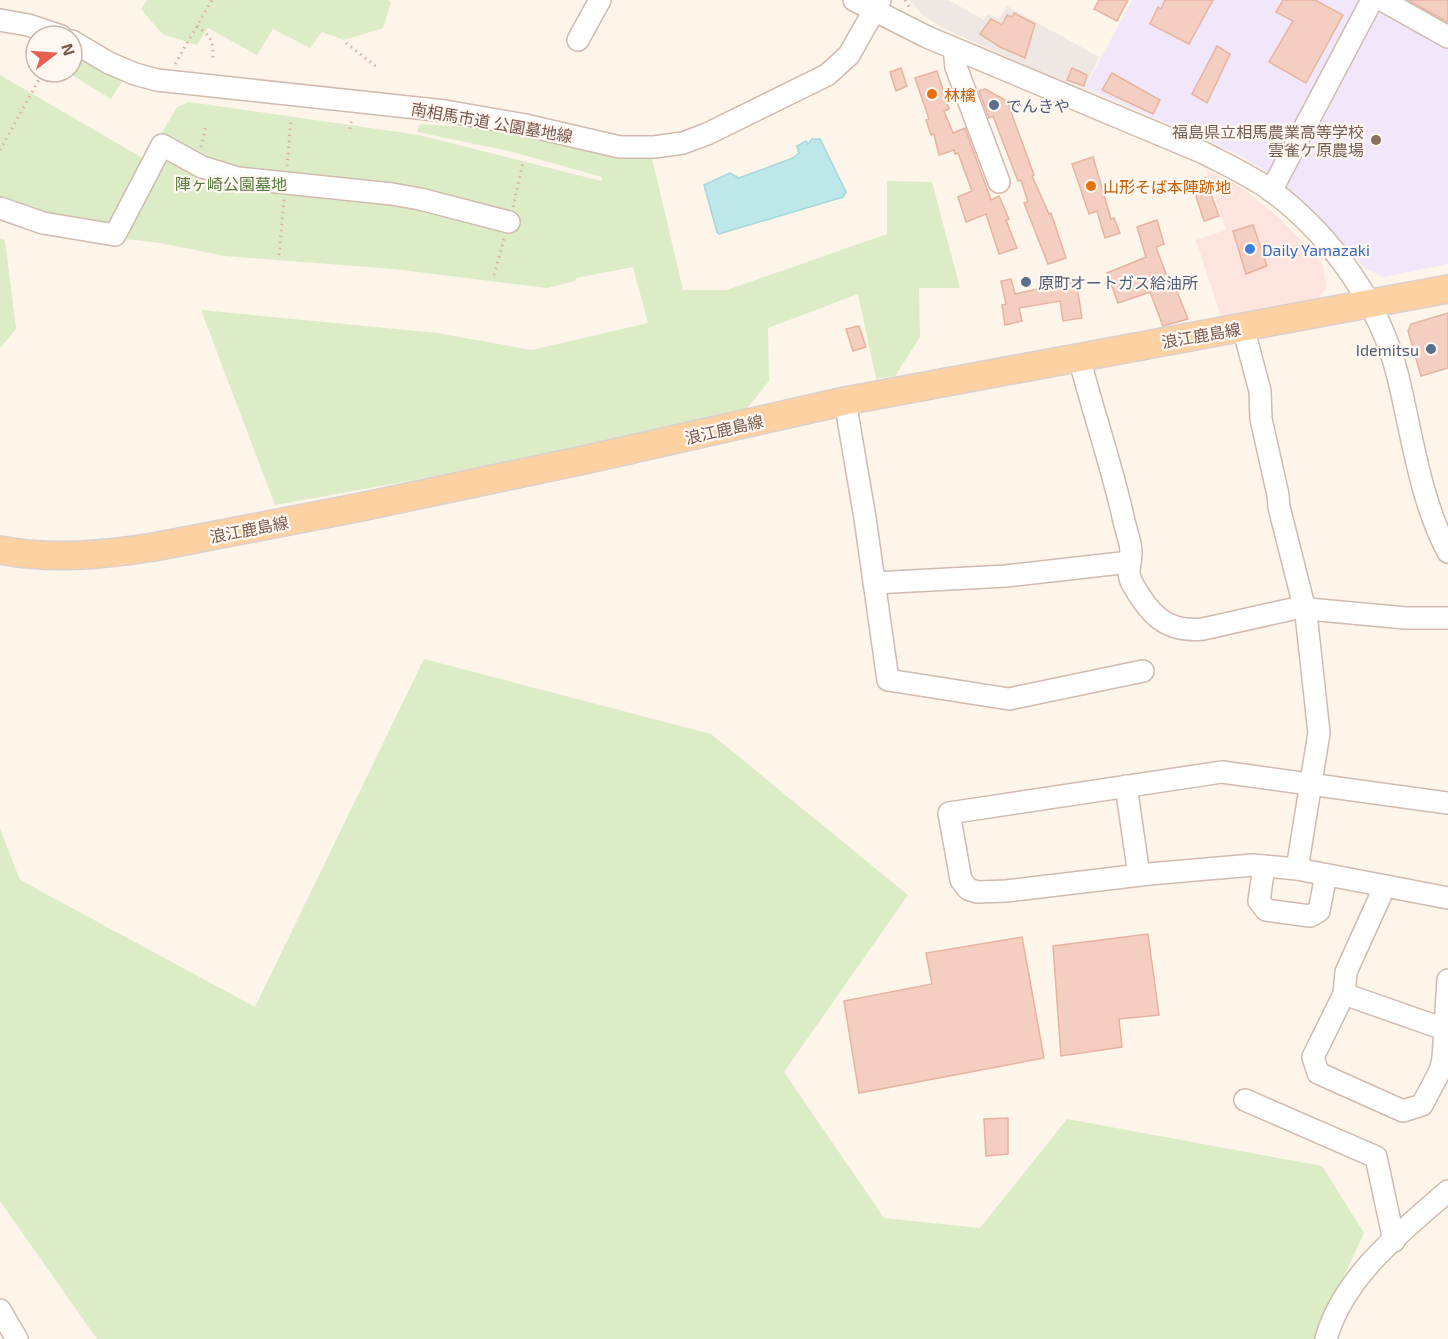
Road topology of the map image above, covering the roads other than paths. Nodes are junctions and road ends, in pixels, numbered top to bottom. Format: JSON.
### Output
{"nodes":[{"id":1,"x":600,"y":0,"type":"edge"},
{"id":2,"x":855,"y":0,"type":"edge"},
{"id":3,"x":1372,"y":0,"type":"edge"},
{"id":4,"x":1382,"y":0,"type":"edge"},
{"id":5,"x":877,"y":6,"type":"edge"},
{"id":6,"x":0,"y":20,"type":"edge"},
{"id":7,"x":24,"y":24,"type":"edge"},
{"id":8,"x":1448,"y":38,"type":"edge"},
{"id":9,"x":578,"y":40,"type":"dead end"},
{"id":10,"x":84,"y":48,"type":"edge"},
{"id":11,"x":954,"y":49,"type":"junction"},
{"id":12,"x":999,"y":182,"type":"dead end"},
{"id":13,"x":1271,"y":191,"type":"junction"},
{"id":14,"x":0,"y":208,"type":"edge"},
{"id":15,"x":509,"y":222,"type":"dead end"},
{"id":16,"x":1448,"y":289,"type":"edge"},
{"id":17,"x":1368,"y":303,"type":"junction"},
{"id":18,"x":1243,"y":327,"type":"junction"},
{"id":19,"x":1078,"y":357,"type":"junction"},
{"id":20,"x":845,"y":401,"type":"junction"},
{"id":21,"x":0,"y":550,"type":"edge"},
{"id":22,"x":1448,"y":552,"type":"edge"},
{"id":23,"x":1130,"y":562,"type":"junction"},
{"id":24,"x":874,"y":583,"type":"junction"},
{"id":25,"x":1305,"y":608,"type":"junction"},
{"id":26,"x":1448,"y":618,"type":"edge"},
{"id":27,"x":1143,"y":671,"type":"dead end"},
{"id":28,"x":1310,"y":784,"type":"junction"},
{"id":29,"x":1126,"y":786,"type":"junction"},
{"id":30,"x":1448,"y":803,"type":"edge"},
{"id":31,"x":1264,"y":866,"type":"junction"},
{"id":32,"x":1297,"y":868,"type":"junction"},
{"id":33,"x":1139,"y":875,"type":"junction"},
{"id":34,"x":1326,"y":875,"type":"junction"},
{"id":35,"x":1385,"y":886,"type":"junction"},
{"id":36,"x":1448,"y":898,"type":"edge"},
{"id":37,"x":1448,"y":980,"type":"edge"},
{"id":38,"x":1344,"y":994,"type":"junction"},
{"id":39,"x":1444,"y":1029,"type":"junction"},
{"id":40,"x":1445,"y":1060,"type":"edge"},
{"id":41,"x":1245,"y":1100,"type":"dead end"},
{"id":42,"x":1448,"y":1191,"type":"edge"},
{"id":43,"x":1394,"y":1241,"type":"junction"},
{"id":44,"x":0,"y":1310,"type":"edge"},
{"id":45,"x":17,"y":1339,"type":"edge"},
{"id":46,"x":1326,"y":1339,"type":"edge"}],
"edges":[{"from":1,"to":9,"type":"street"},
{"from":2,"to":5,"type":"street"},
{"from":3,"to":13,"type":"street"},
{"from":4,"to":8,"type":"street"},
{"from":5,"to":10,"type":"street","name":"南相馬市道 公園墓地線"},
{"from":5,"to":11,"type":"street"},
{"from":6,"to":7,"type":"street"},
{"from":11,"to":12,"type":"street"},
{"from":11,"to":13,"type":"street"},
{"from":13,"to":17,"type":"street"},
{"from":14,"to":15,"type":"street"},
{"from":16,"to":17,"type":"main road","name":"浪江鹿島線"},
{"from":17,"to":18,"type":"main road","name":"浪江鹿島線"},
{"from":17,"to":22,"type":"street"},
{"from":18,"to":19,"type":"main road","name":"浪江鹿島線"},
{"from":18,"to":25,"type":"street"},
{"from":19,"to":20,"type":"main road","name":"浪江鹿島線"},
{"from":19,"to":23,"type":"street"},
{"from":20,"to":21,"type":"main road","name":"浪江鹿島線"},
{"from":20,"to":24,"type":"street"},
{"from":23,"to":24,"type":"street"},
{"from":23,"to":25,"type":"street"},
{"from":24,"to":27,"type":"street"},
{"from":25,"to":26,"type":"street"},
{"from":25,"to":28,"type":"street"},
{"from":28,"to":29,"type":"street"},
{"from":28,"to":30,"type":"street"},
{"from":28,"to":32,"type":"street"},
{"from":29,"to":33,"type":"street"},
{"from":29,"to":33,"type":"street"},
{"from":31,"to":32,"type":"street"},
{"from":31,"to":33,"type":"street"},
{"from":31,"to":34,"type":"street"},
{"from":32,"to":34,"type":"street"},
{"from":34,"to":35,"type":"street"},
{"from":35,"to":36,"type":"street"},
{"from":35,"to":38,"type":"street"},
{"from":37,"to":39,"type":"street"},
{"from":38,"to":39,"type":"street"},
{"from":38,"to":40,"type":"street"},
{"from":39,"to":40,"type":"street"},
{"from":41,"to":43,"type":"street"},
{"from":42,"to":43,"type":"street"},
{"from":43,"to":46,"type":"street"},
{"from":44,"to":45,"type":"street"}]}
